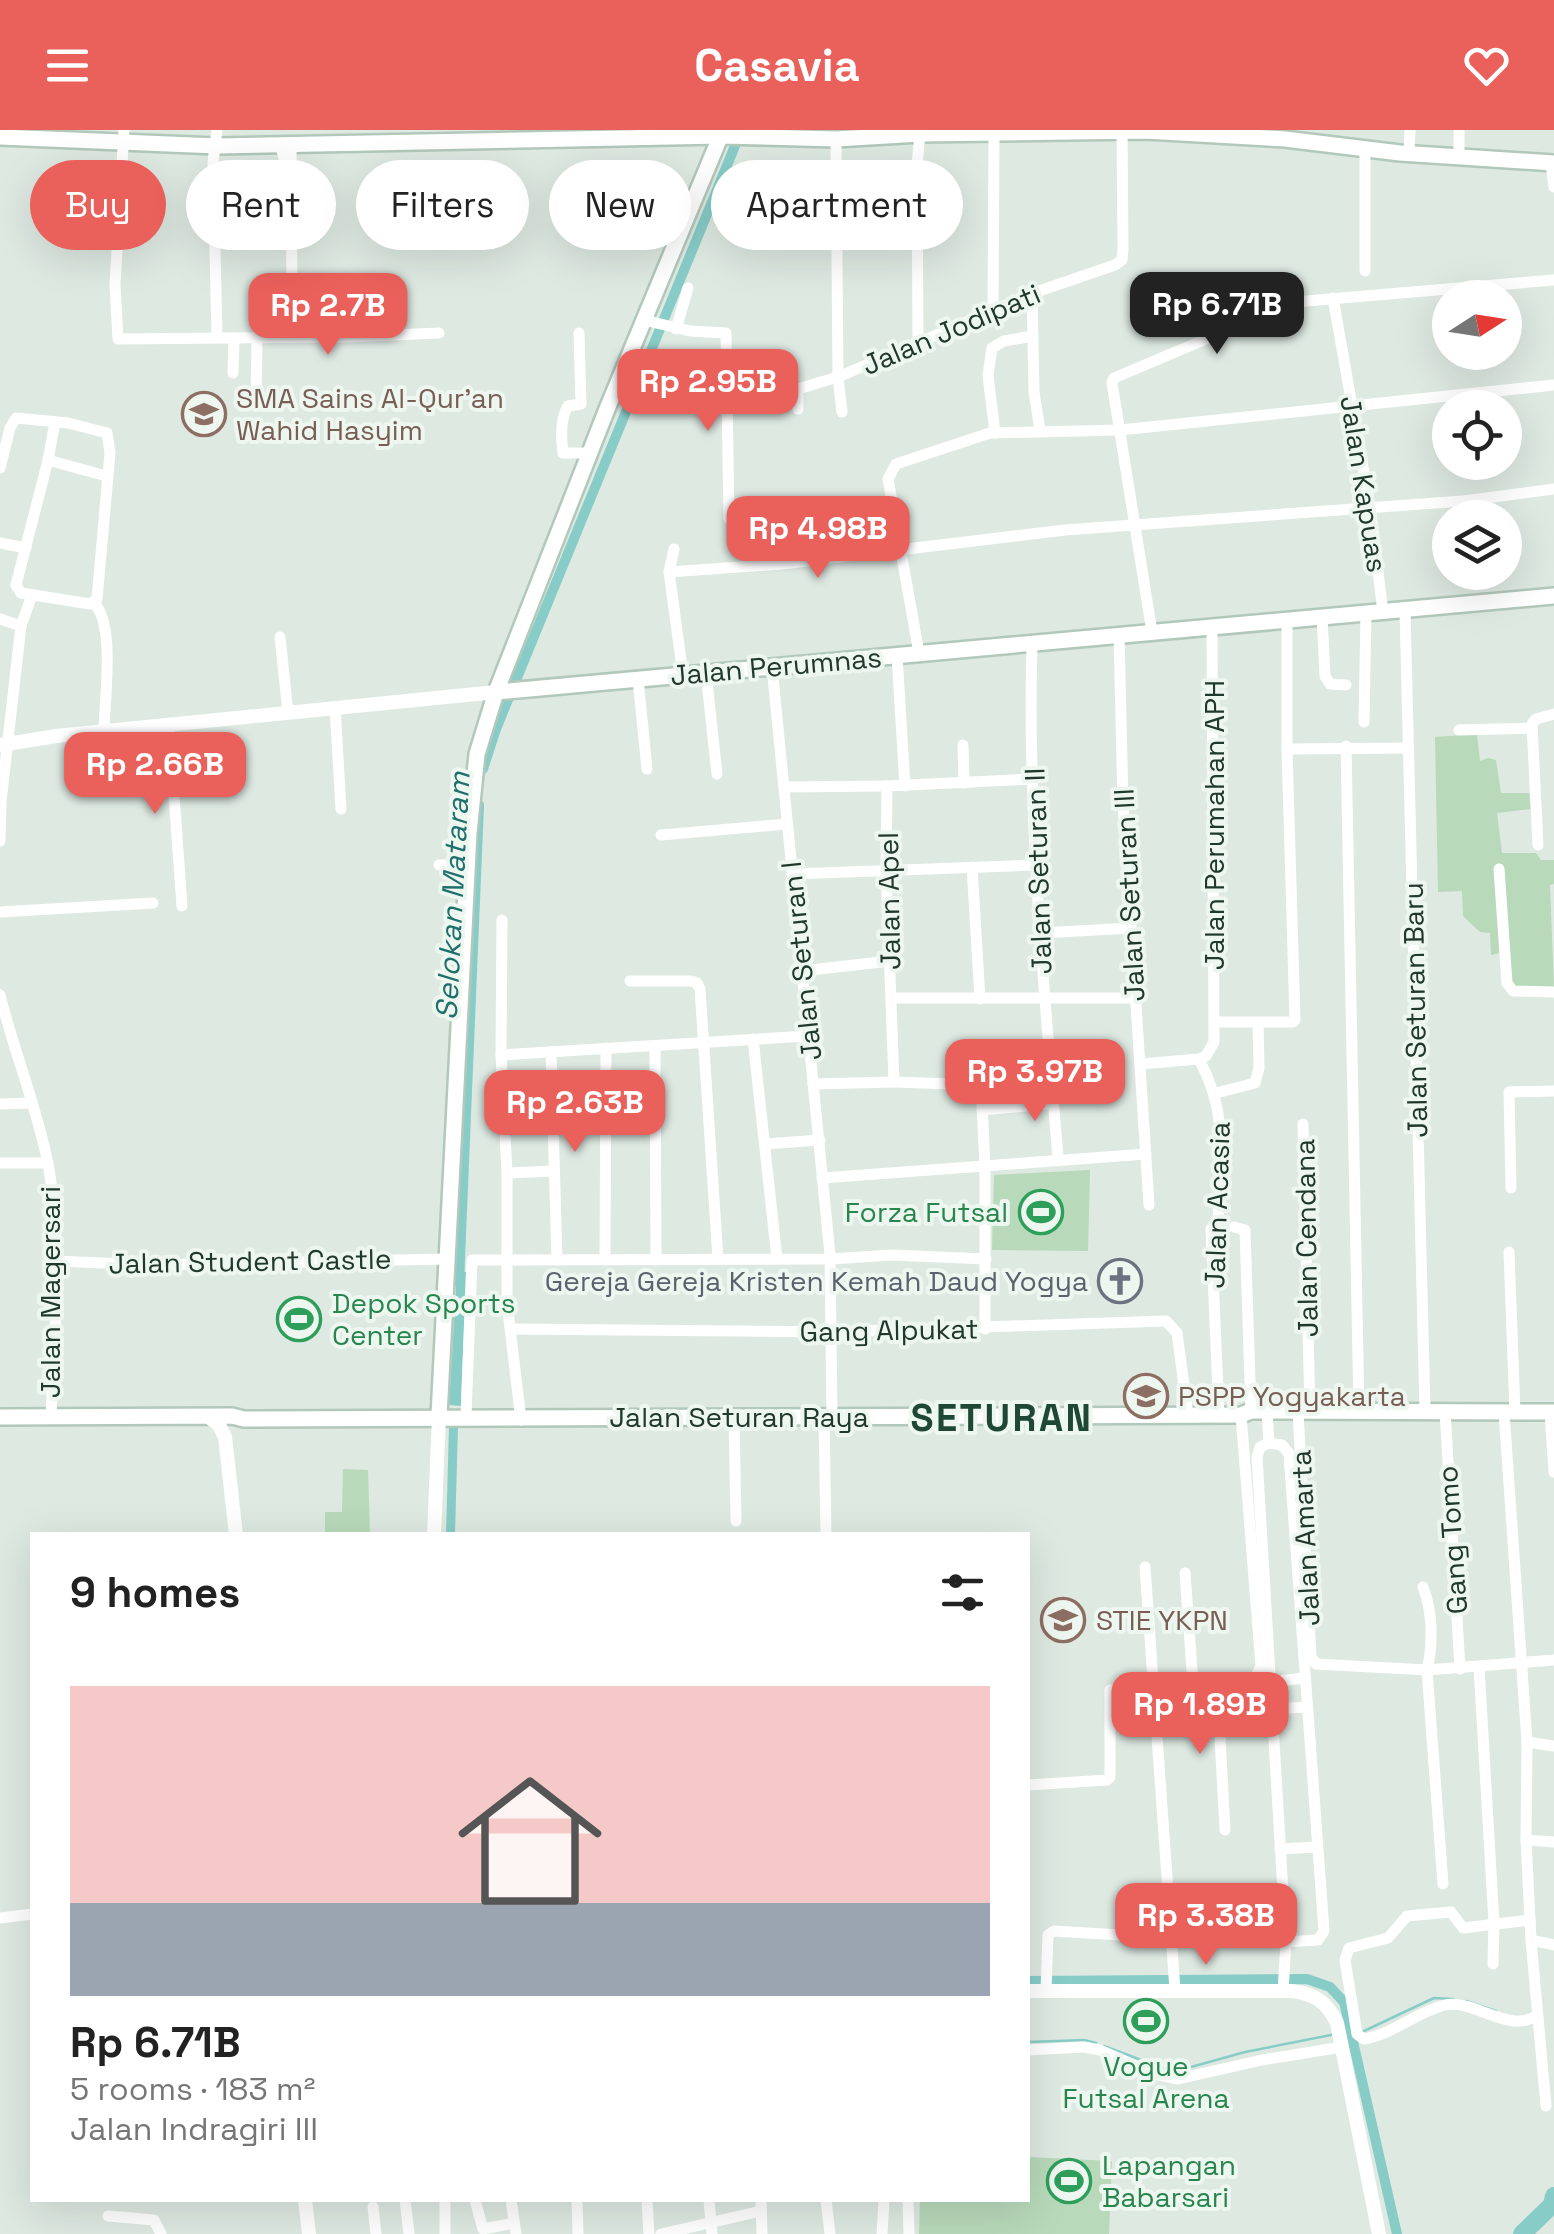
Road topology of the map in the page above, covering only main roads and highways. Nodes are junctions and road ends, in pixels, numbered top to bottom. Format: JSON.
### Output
{"nodes":[{"id":1,"x":1146,"y":131,"type":"edge"},
{"id":2,"x":725,"y":134,"type":"edge"},
{"id":3,"x":812,"y":134,"type":"edge"},
{"id":4,"x":1285,"y":134,"type":"edge"},
{"id":5,"x":124,"y":136,"type":"edge"},
{"id":6,"x":0,"y":137,"type":"edge"},
{"id":7,"x":217,"y":138,"type":"edge"},
{"id":8,"x":1553,"y":163,"type":"edge"},
{"id":9,"x":1554,"y":596,"type":"edge"},
{"id":10,"x":502,"y":691,"type":"junction"},
{"id":11,"x":1552,"y":1412,"type":"edge"},
{"id":12,"x":0,"y":1417,"type":"edge"},
{"id":13,"x":449,"y":1418,"type":"junction"}],
"edges":[{"from":1,"to":3,"type":"main road"},
{"from":1,"to":4,"type":"main road"},
{"from":2,"to":3,"type":"main road"},
{"from":2,"to":7,"type":"main road"},
{"from":2,"to":10,"type":"main road"},
{"from":4,"to":8,"type":"main road"},
{"from":5,"to":6,"type":"main road"},
{"from":5,"to":7,"type":"main road"},
{"from":9,"to":10,"type":"main road","name":"Jalan Perumnas"},
{"from":10,"to":13,"type":"main road"},
{"from":11,"to":13,"type":"main road","name":"Jalan Seturan Raya"},
{"from":12,"to":13,"type":"main road","name":"Jalan Seturan Raya"}]}
